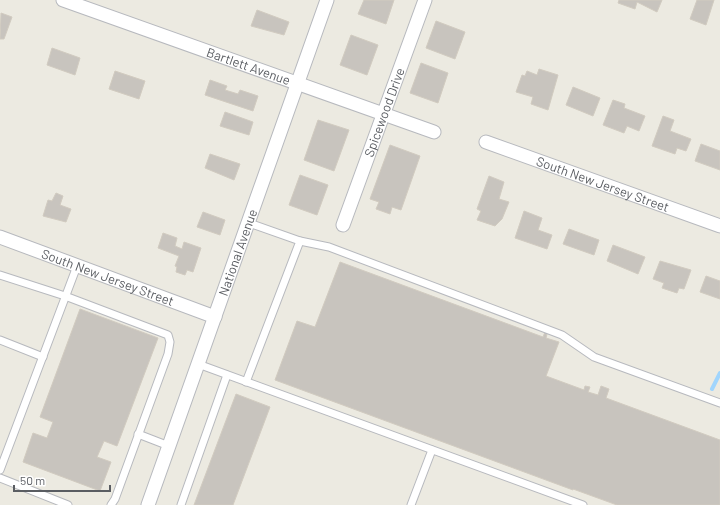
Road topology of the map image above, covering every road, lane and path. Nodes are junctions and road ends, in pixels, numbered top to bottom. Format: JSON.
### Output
{"nodes":[{"id":1,"x":63,"y":0,"type":"edge"},
{"id":2,"x":328,"y":0,"type":"edge"},
{"id":3,"x":425,"y":0,"type":"edge"},
{"id":4,"x":298,"y":83,"type":"junction"},
{"id":5,"x":384,"y":113,"type":"junction"},
{"id":6,"x":434,"y":132,"type":"dead end"},
{"id":7,"x":486,"y":142,"type":"dead end"},
{"id":8,"x":249,"y":223,"type":"junction"},
{"id":9,"x":343,"y":225,"type":"dead end"},
{"id":10,"x":720,"y":226,"type":"edge"},
{"id":11,"x":0,"y":238,"type":"edge"},
{"id":12,"x":300,"y":241,"type":"junction"},
{"id":13,"x":77,"y":266,"type":"junction"},
{"id":14,"x":0,"y":275,"type":"edge"},
{"id":15,"x":65,"y":296,"type":"junction"},
{"id":16,"x":215,"y":317,"type":"junction"},
{"id":17,"x":0,"y":340,"type":"edge"},
{"id":18,"x":43,"y":357,"type":"junction"},
{"id":19,"x":198,"y":364,"type":"junction"},
{"id":20,"x":227,"y":375,"type":"junction"},
{"id":21,"x":246,"y":382,"type":"junction"},
{"id":22,"x":720,"y":404,"type":"edge"},
{"id":23,"x":138,"y":434,"type":"junction"},
{"id":24,"x":169,"y":446,"type":"junction"},
{"id":25,"x":432,"y":450,"type":"junction"},
{"id":26,"x":0,"y":470,"type":"edge"},
{"id":27,"x":0,"y":478,"type":"edge"},
{"id":28,"x":68,"y":505,"type":"edge"},
{"id":29,"x":111,"y":505,"type":"edge"},
{"id":30,"x":148,"y":505,"type":"edge"},
{"id":31,"x":181,"y":505,"type":"edge"},
{"id":32,"x":411,"y":505,"type":"edge"},
{"id":33,"x":583,"y":505,"type":"edge"}],
"edges":[{"from":1,"to":4,"type":"street","name":"Bartlett Avenue"},
{"from":2,"to":4,"type":"street","name":"National Avenue"},
{"from":3,"to":5,"type":"street","name":"Spicewood Drive"},
{"from":4,"to":5,"type":"street","name":"Bartlett Avenue"},
{"from":4,"to":8,"type":"street","name":"National Avenue"},
{"from":5,"to":6,"type":"street","name":"Bartlett Avenue"},
{"from":5,"to":9,"type":"street","name":"Spicewood Drive"},
{"from":7,"to":10,"type":"street","name":"South New Jersey Street"},
{"from":8,"to":12,"type":"lane"},
{"from":8,"to":16,"type":"street","name":"National Avenue"},
{"from":11,"to":13,"type":"street","name":"South New Jersey Street"},
{"from":12,"to":21,"type":"lane"},
{"from":12,"to":22,"type":"lane"},
{"from":13,"to":15,"type":"lane"},
{"from":13,"to":16,"type":"street","name":"South New Jersey Street"},
{"from":14,"to":15,"type":"lane"},
{"from":15,"to":18,"type":"lane"},
{"from":15,"to":23,"type":"lane"},
{"from":16,"to":19,"type":"street","name":"National Avenue"},
{"from":17,"to":18,"type":"lane"},
{"from":18,"to":26,"type":"lane"},
{"from":19,"to":20,"type":"lane"},
{"from":19,"to":24,"type":"street","name":"National Avenue"},
{"from":20,"to":21,"type":"lane"},
{"from":20,"to":31,"type":"lane"},
{"from":21,"to":25,"type":"lane"},
{"from":23,"to":24,"type":"lane"},
{"from":23,"to":29,"type":"lane"},
{"from":24,"to":30,"type":"street","name":"National Avenue"},
{"from":25,"to":32,"type":"lane"},
{"from":25,"to":33,"type":"lane"},
{"from":27,"to":28,"type":"lane"}]}
